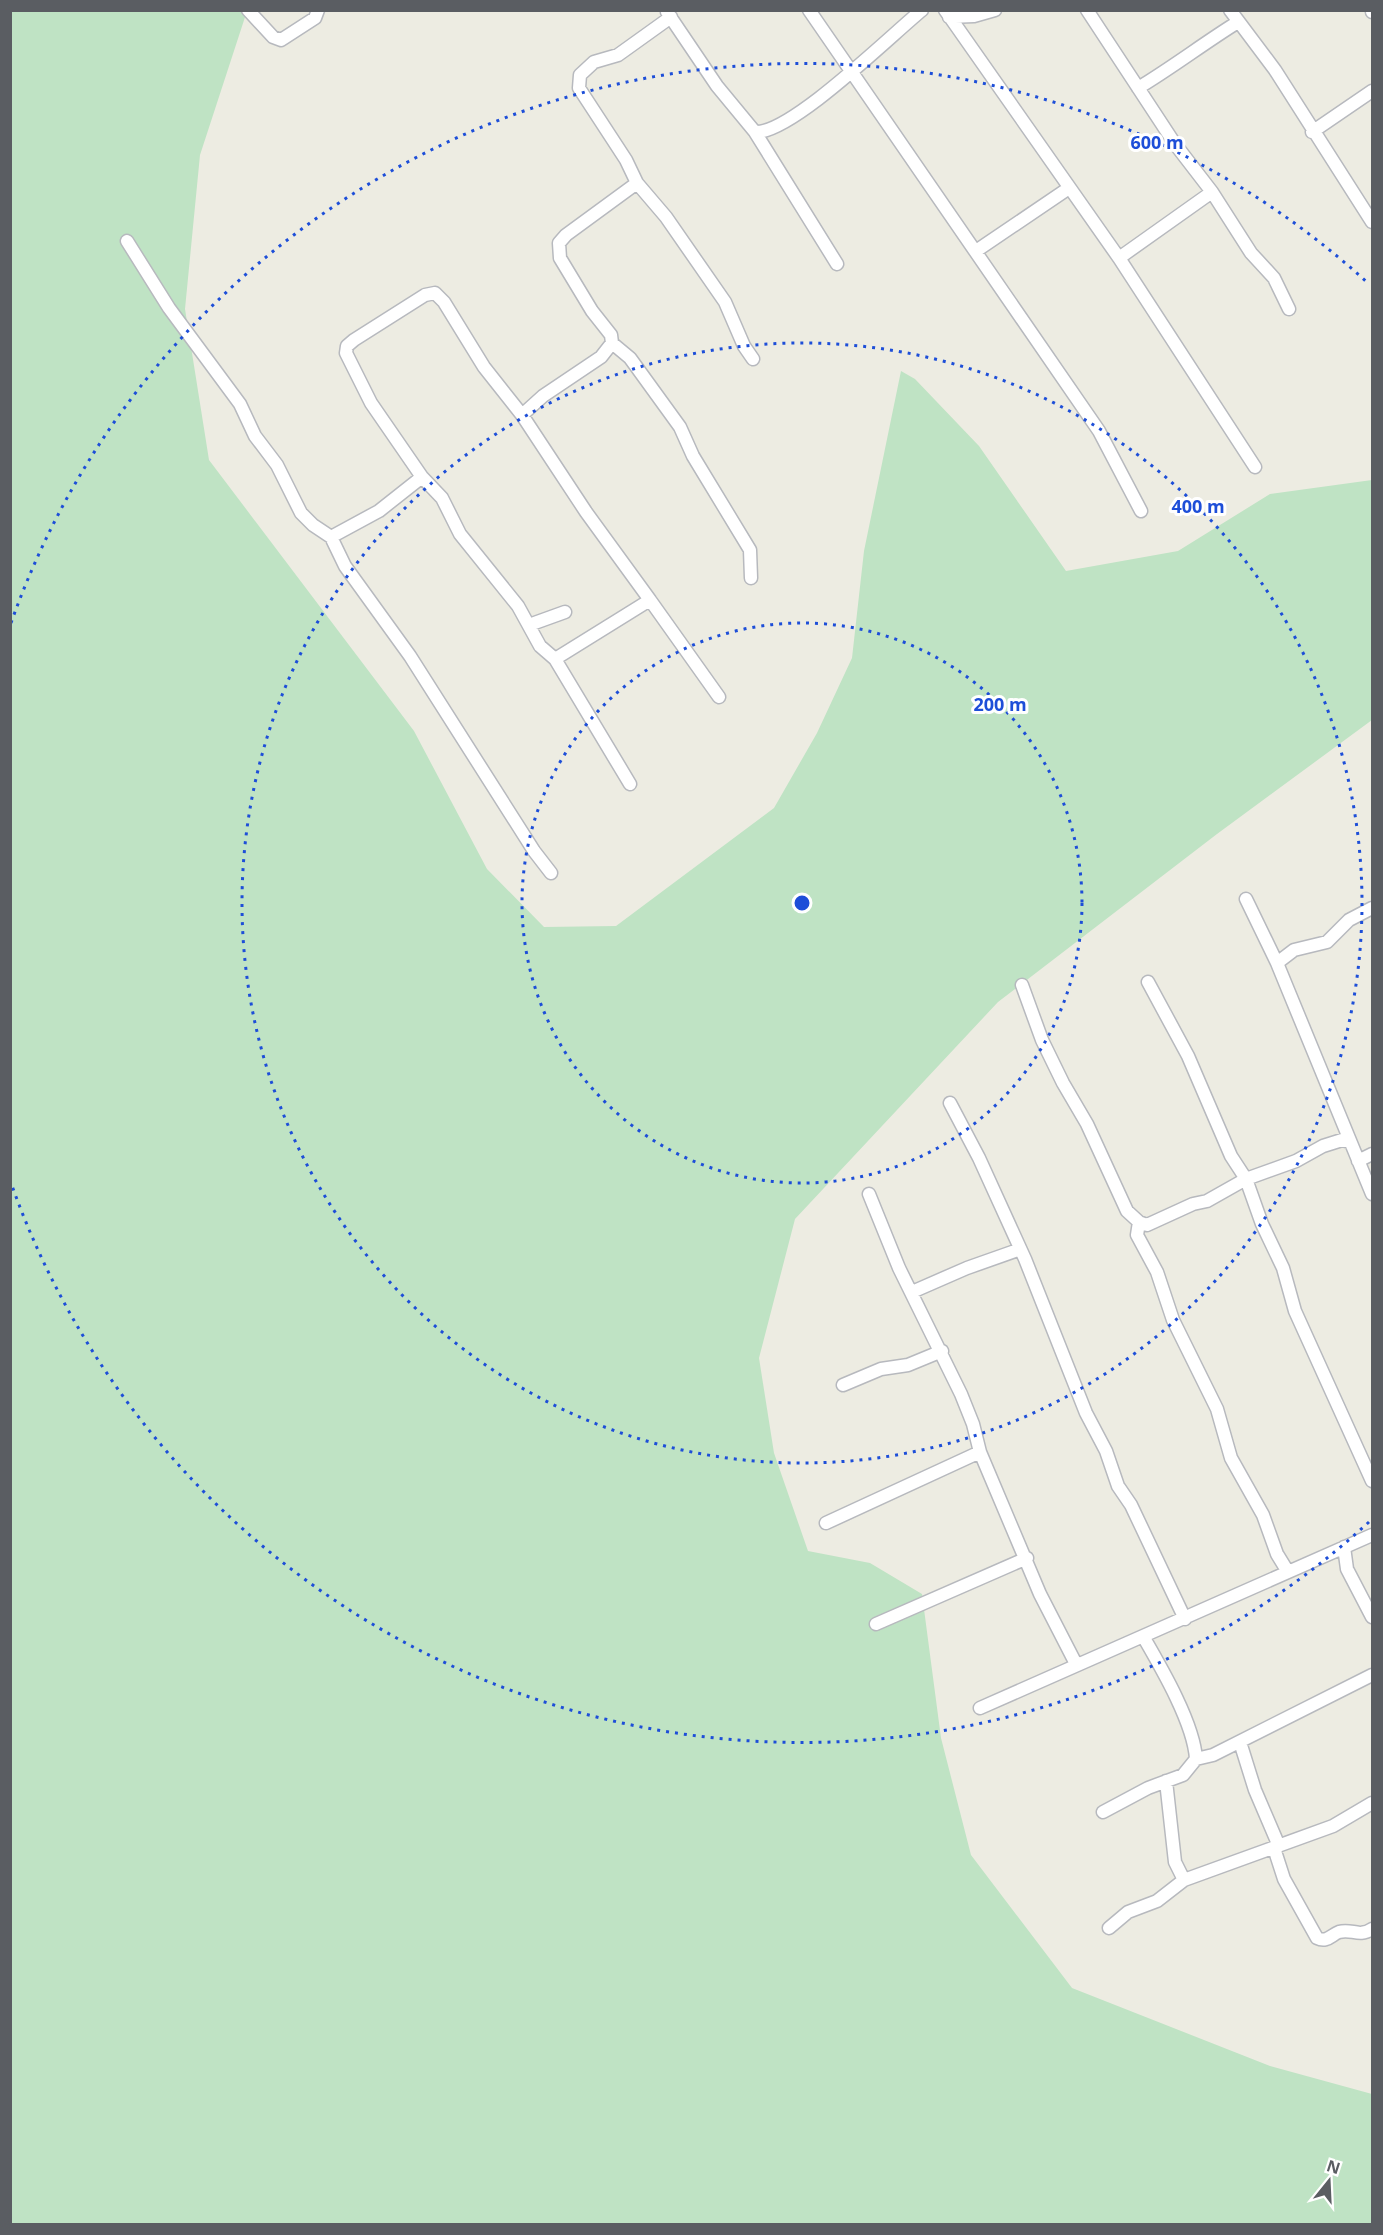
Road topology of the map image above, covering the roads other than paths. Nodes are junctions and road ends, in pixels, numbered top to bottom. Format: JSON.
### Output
{"nodes":[{"id":1,"x":248,"y":10,"type":"edge"},
{"id":2,"x":318,"y":10,"type":"edge"},
{"id":3,"x":809,"y":10,"type":"edge"},
{"id":4,"x":922,"y":10,"type":"edge"},
{"id":5,"x":995,"y":10,"type":"edge"},
{"id":6,"x":1087,"y":10,"type":"edge"},
{"id":7,"x":1230,"y":10,"type":"edge"},
{"id":8,"x":669,"y":14,"type":"edge"},
{"id":9,"x":947,"y":14,"type":"edge"},
{"id":10,"x":1238,"y":22,"type":"junction"},
{"id":11,"x":851,"y":72,"type":"junction"},
{"id":12,"x":1138,"y":88,"type":"junction"},
{"id":13,"x":1372,"y":91,"type":"edge"},
{"id":14,"x":755,"y":132,"type":"junction"},
{"id":15,"x":1312,"y":132,"type":"junction"},
{"id":16,"x":638,"y":183,"type":"junction"},
{"id":17,"x":1069,"y":188,"type":"junction"},
{"id":18,"x":1212,"y":192,"type":"junction"},
{"id":19,"x":1372,"y":222,"type":"edge"},
{"id":20,"x":127,"y":241,"type":"dead end"},
{"id":21,"x":976,"y":251,"type":"junction"},
{"id":22,"x":1119,"y":258,"type":"junction"},
{"id":23,"x":837,"y":264,"type":"dead end"},
{"id":24,"x":1289,"y":309,"type":"dead end"},
{"id":25,"x":612,"y":343,"type":"junction"},
{"id":26,"x":753,"y":359,"type":"dead end"},
{"id":27,"x":522,"y":415,"type":"junction"},
{"id":28,"x":1255,"y":467,"type":"dead end"},
{"id":29,"x":422,"y":477,"type":"junction"},
{"id":30,"x":1141,"y":511,"type":"dead end"},
{"id":31,"x":331,"y":537,"type":"junction"},
{"id":32,"x":751,"y":578,"type":"dead end"},
{"id":33,"x":650,"y":600,"type":"junction"},
{"id":34,"x":565,"y":612,"type":"dead end"},
{"id":35,"x":530,"y":625,"type":"junction"},
{"id":36,"x":555,"y":659,"type":"junction"},
{"id":37,"x":719,"y":697,"type":"dead end"},
{"id":38,"x":630,"y":784,"type":"dead end"},
{"id":39,"x":551,"y":873,"type":"dead end"},
{"id":40,"x":1246,"y":899,"type":"dead end"},
{"id":41,"x":1372,"y":908,"type":"edge"},
{"id":42,"x":1277,"y":963,"type":"junction"},
{"id":43,"x":1148,"y":982,"type":"dead end"},
{"id":44,"x":1022,"y":985,"type":"dead end"},
{"id":45,"x":950,"y":1103,"type":"dead end"},
{"id":46,"x":1350,"y":1142,"type":"junction"},
{"id":47,"x":1372,"y":1154,"type":"edge"},
{"id":48,"x":1358,"y":1161,"type":"junction"},
{"id":49,"x":1246,"y":1179,"type":"junction"},
{"id":50,"x":869,"y":1194,"type":"dead end"},
{"id":51,"x":1372,"y":1194,"type":"edge"},
{"id":52,"x":1139,"y":1222,"type":"junction"},
{"id":53,"x":1018,"y":1250,"type":"junction"},
{"id":54,"x":912,"y":1292,"type":"junction"},
{"id":55,"x":942,"y":1351,"type":"junction"},
{"id":56,"x":843,"y":1385,"type":"dead end"},
{"id":57,"x":980,"y":1452,"type":"junction"},
{"id":58,"x":1372,"y":1481,"type":"edge"},
{"id":59,"x":826,"y":1523,"type":"dead end"},
{"id":60,"x":1372,"y":1535,"type":"edge"},
{"id":61,"x":1344,"y":1547,"type":"junction"},
{"id":62,"x":1027,"y":1558,"type":"junction"},
{"id":63,"x":1288,"y":1572,"type":"junction"},
{"id":64,"x":1372,"y":1617,"type":"edge"},
{"id":65,"x":1185,"y":1619,"type":"junction"},
{"id":66,"x":876,"y":1624,"type":"dead end"},
{"id":67,"x":1144,"y":1638,"type":"junction"},
{"id":68,"x":1076,"y":1664,"type":"junction"},
{"id":69,"x":1372,"y":1675,"type":"edge"},
{"id":70,"x":980,"y":1708,"type":"dead end"},
{"id":71,"x":1240,"y":1742,"type":"junction"},
{"id":72,"x":1196,"y":1759,"type":"junction"},
{"id":73,"x":1166,"y":1782,"type":"junction"},
{"id":74,"x":1372,"y":1803,"type":"edge"},
{"id":75,"x":1103,"y":1812,"type":"dead end"},
{"id":76,"x":1277,"y":1847,"type":"junction"},
{"id":77,"x":1184,"y":1880,"type":"junction"},
{"id":78,"x":1109,"y":1928,"type":"dead end"},
{"id":79,"x":1372,"y":1929,"type":"edge"}],
"edges":[{"from":1,"to":2,"type":"street"},
{"from":3,"to":11,"type":"street"},
{"from":4,"to":11,"type":"street"},
{"from":5,"to":9,"type":"street"},
{"from":6,"to":12,"type":"street"},
{"from":7,"to":10,"type":"street"},
{"from":8,"to":14,"type":"street"},
{"from":8,"to":16,"type":"street"},
{"from":9,"to":17,"type":"street"},
{"from":10,"to":12,"type":"street"},
{"from":10,"to":15,"type":"street"},
{"from":11,"to":14,"type":"street"},
{"from":11,"to":21,"type":"street"},
{"from":12,"to":18,"type":"street"},
{"from":13,"to":15,"type":"street"},
{"from":14,"to":23,"type":"street"},
{"from":15,"to":19,"type":"street"},
{"from":16,"to":25,"type":"street"},
{"from":16,"to":26,"type":"street"},
{"from":17,"to":21,"type":"street"},
{"from":17,"to":22,"type":"street"},
{"from":18,"to":22,"type":"street"},
{"from":18,"to":24,"type":"street"},
{"from":20,"to":31,"type":"street"},
{"from":21,"to":30,"type":"street"},
{"from":22,"to":28,"type":"street"},
{"from":25,"to":27,"type":"street"},
{"from":25,"to":32,"type":"street"},
{"from":27,"to":29,"type":"street"},
{"from":27,"to":33,"type":"street"},
{"from":29,"to":31,"type":"street"},
{"from":29,"to":35,"type":"street"},
{"from":31,"to":39,"type":"street"},
{"from":33,"to":36,"type":"street"},
{"from":33,"to":37,"type":"street"},
{"from":34,"to":35,"type":"street"},
{"from":35,"to":36,"type":"street"},
{"from":36,"to":38,"type":"street"},
{"from":40,"to":42,"type":"street"},
{"from":41,"to":42,"type":"street"},
{"from":42,"to":46,"type":"street"},
{"from":43,"to":49,"type":"street"},
{"from":44,"to":52,"type":"street"},
{"from":45,"to":53,"type":"street"},
{"from":46,"to":48,"type":"street"},
{"from":46,"to":49,"type":"street"},
{"from":47,"to":48,"type":"street"},
{"from":48,"to":51,"type":"street"},
{"from":49,"to":52,"type":"street"},
{"from":49,"to":58,"type":"street"},
{"from":50,"to":54,"type":"street"},
{"from":52,"to":63,"type":"street"},
{"from":53,"to":54,"type":"street"},
{"from":53,"to":65,"type":"street"},
{"from":54,"to":55,"type":"street"},
{"from":55,"to":56,"type":"street"},
{"from":55,"to":57,"type":"street"},
{"from":57,"to":59,"type":"street"},
{"from":57,"to":62,"type":"street"},
{"from":60,"to":61,"type":"street"},
{"from":61,"to":63,"type":"street"},
{"from":61,"to":64,"type":"street"},
{"from":62,"to":66,"type":"street"},
{"from":62,"to":68,"type":"street"},
{"from":63,"to":65,"type":"street"},
{"from":65,"to":67,"type":"street"},
{"from":67,"to":68,"type":"street"},
{"from":67,"to":72,"type":"street"},
{"from":68,"to":70,"type":"street"},
{"from":69,"to":71,"type":"street"},
{"from":71,"to":72,"type":"street"},
{"from":71,"to":76,"type":"street"},
{"from":72,"to":73,"type":"street"},
{"from":73,"to":75,"type":"street"},
{"from":73,"to":77,"type":"street"},
{"from":74,"to":76,"type":"street"},
{"from":76,"to":77,"type":"street"},
{"from":76,"to":79,"type":"street"},
{"from":77,"to":78,"type":"street"}]}
